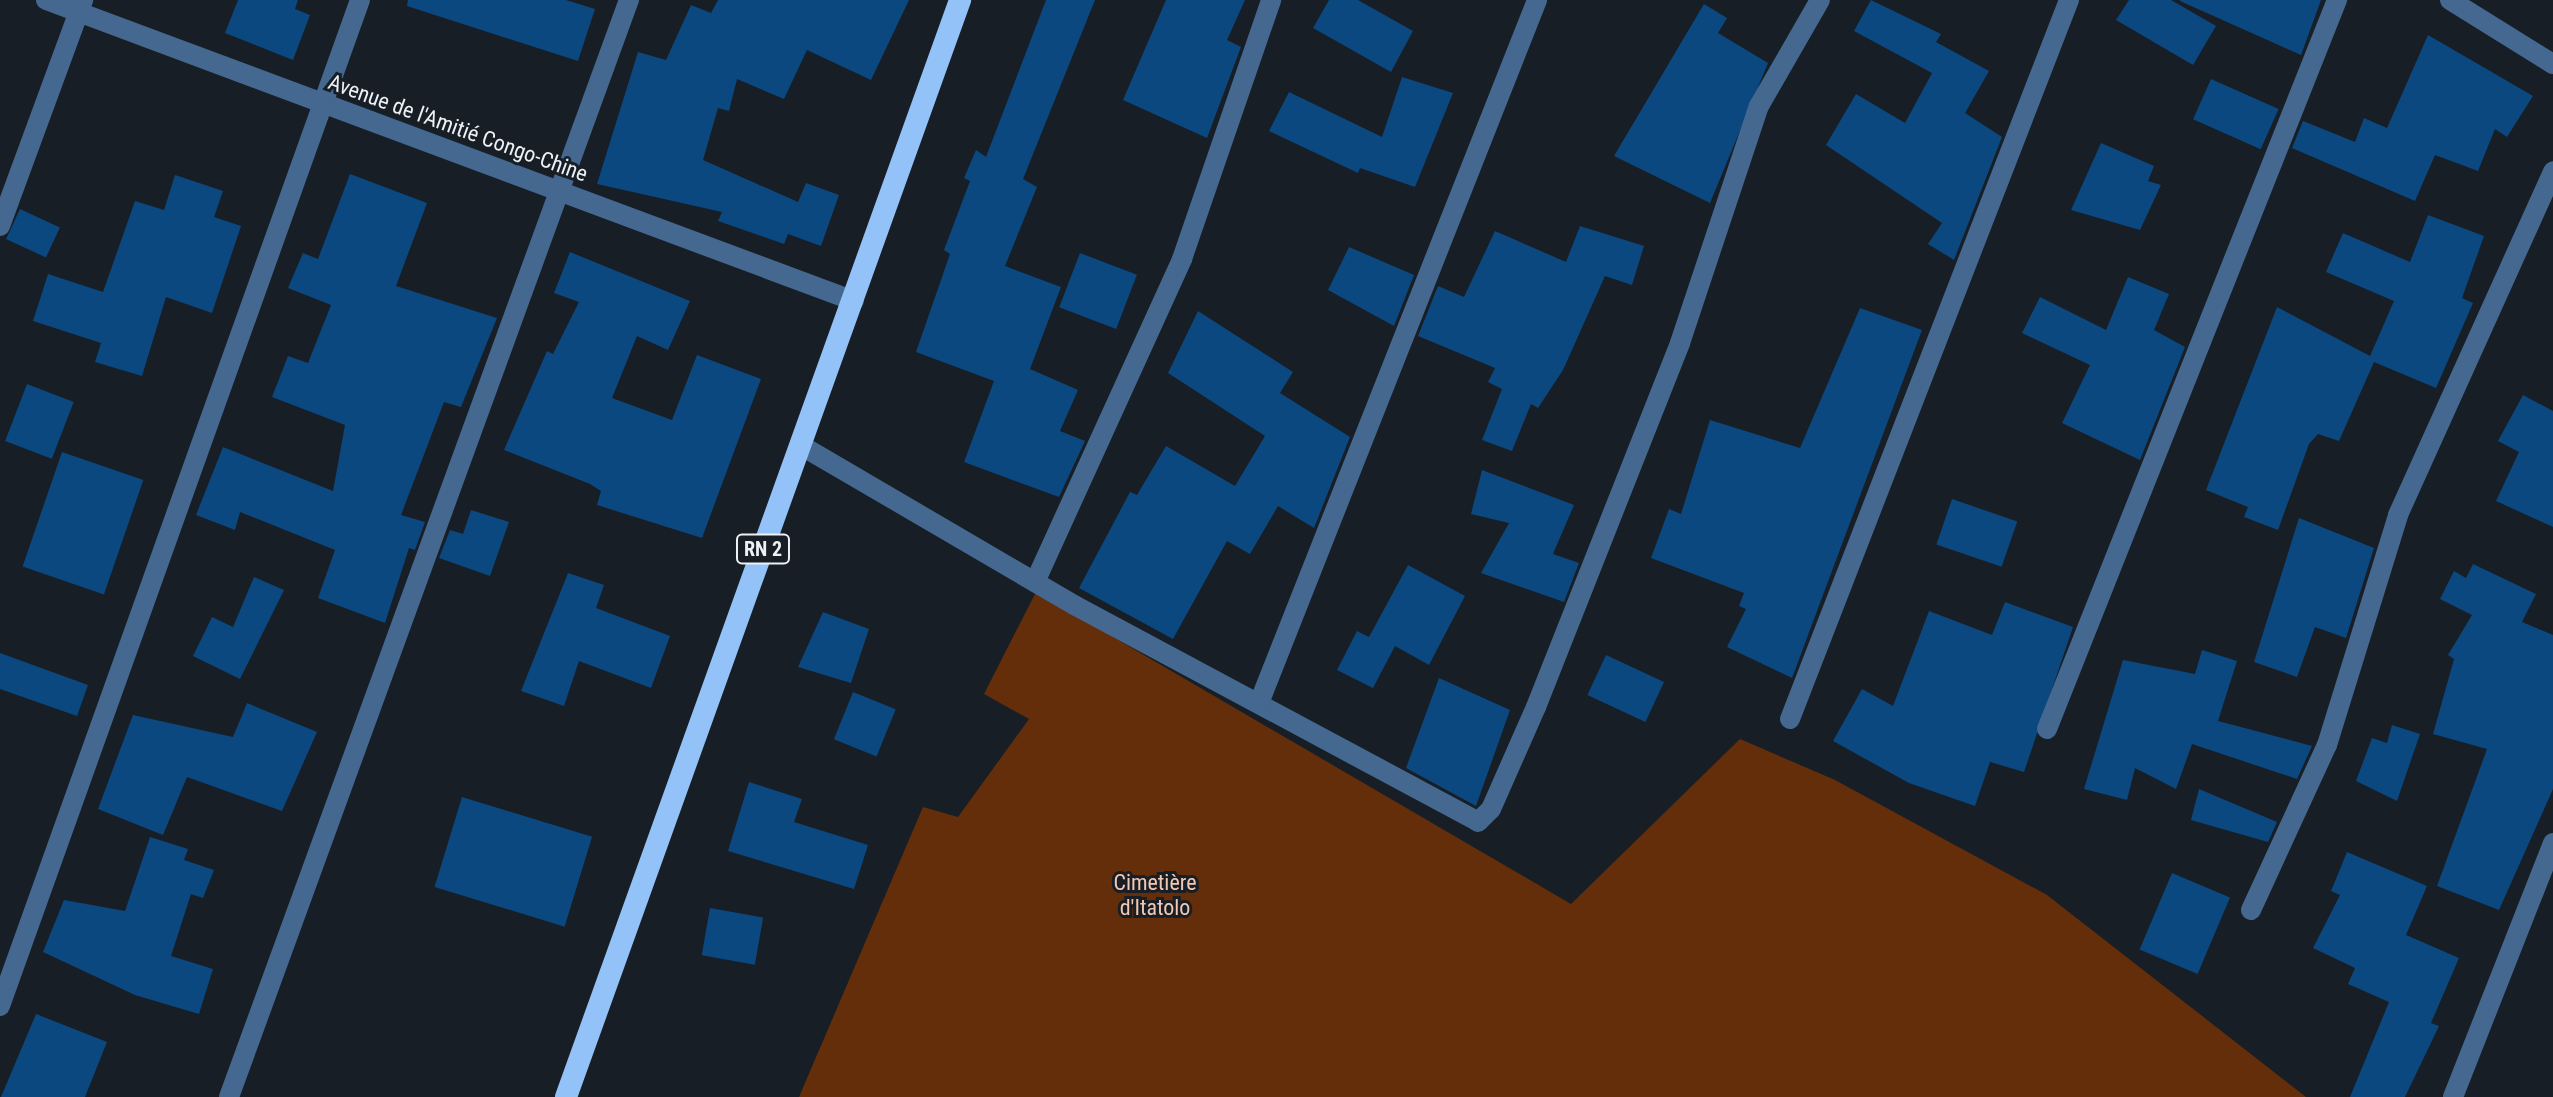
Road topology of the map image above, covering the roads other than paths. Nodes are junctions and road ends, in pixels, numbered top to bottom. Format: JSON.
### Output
{"nodes":[{"id":1,"x":46,"y":0,"type":"edge"},
{"id":2,"x":360,"y":0,"type":"edge"},
{"id":3,"x":629,"y":0,"type":"edge"},
{"id":4,"x":960,"y":0,"type":"edge"},
{"id":5,"x":1271,"y":0,"type":"edge"},
{"id":6,"x":1537,"y":0,"type":"edge"},
{"id":7,"x":1820,"y":0,"type":"edge"},
{"id":8,"x":2069,"y":0,"type":"edge"},
{"id":9,"x":2337,"y":0,"type":"edge"},
{"id":10,"x":2450,"y":0,"type":"edge"},
{"id":11,"x":81,"y":6,"type":"edge"},
{"id":12,"x":2553,"y":64,"type":"edge"},
{"id":13,"x":325,"y":104,"type":"junction"},
{"id":14,"x":2553,"y":171,"type":"edge"},
{"id":15,"x":561,"y":192,"type":"junction"},
{"id":16,"x":0,"y":226,"type":"edge"},
{"id":17,"x":854,"y":301,"type":"junction"},
{"id":18,"x":802,"y":446,"type":"junction"},
{"id":19,"x":1035,"y":582,"type":"junction"},
{"id":20,"x":1259,"y":703,"type":"junction"},
{"id":21,"x":1790,"y":719,"type":"dead end"},
{"id":22,"x":2047,"y":729,"type":"dead end"},
{"id":23,"x":2553,"y":843,"type":"edge"},
{"id":24,"x":2251,"y":910,"type":"dead end"},
{"id":25,"x":0,"y":1006,"type":"edge"},
{"id":26,"x":229,"y":1097,"type":"edge"},
{"id":27,"x":566,"y":1097,"type":"edge"},
{"id":28,"x":2453,"y":1097,"type":"edge"}],
"edges":[{"from":1,"to":11,"type":"street","name":"Avenue de l'Amitié Congo-Chine"},
{"from":2,"to":13,"type":"street"},
{"from":3,"to":15,"type":"street"},
{"from":4,"to":17,"type":"highway","number":"RN 2"},
{"from":5,"to":19,"type":"street"},
{"from":6,"to":20,"type":"street"},
{"from":7,"to":20,"type":"street"},
{"from":8,"to":21,"type":"street"},
{"from":9,"to":22,"type":"street"},
{"from":10,"to":12,"type":"street"},
{"from":11,"to":13,"type":"street","name":"Avenue de l'Amitié Congo-Chine"},
{"from":11,"to":16,"type":"street"},
{"from":13,"to":15,"type":"street","name":"Avenue de l'Amitié Congo-Chine"},
{"from":13,"to":25,"type":"street"},
{"from":14,"to":24,"type":"street"},
{"from":15,"to":17,"type":"street","name":"Avenue de l'Amitié Congo-Chine"},
{"from":15,"to":26,"type":"street"},
{"from":17,"to":18,"type":"highway","number":"RN 2"},
{"from":18,"to":19,"type":"street"},
{"from":18,"to":27,"type":"highway","number":"RN 2"},
{"from":19,"to":20,"type":"street"},
{"from":23,"to":28,"type":"street"}]}
